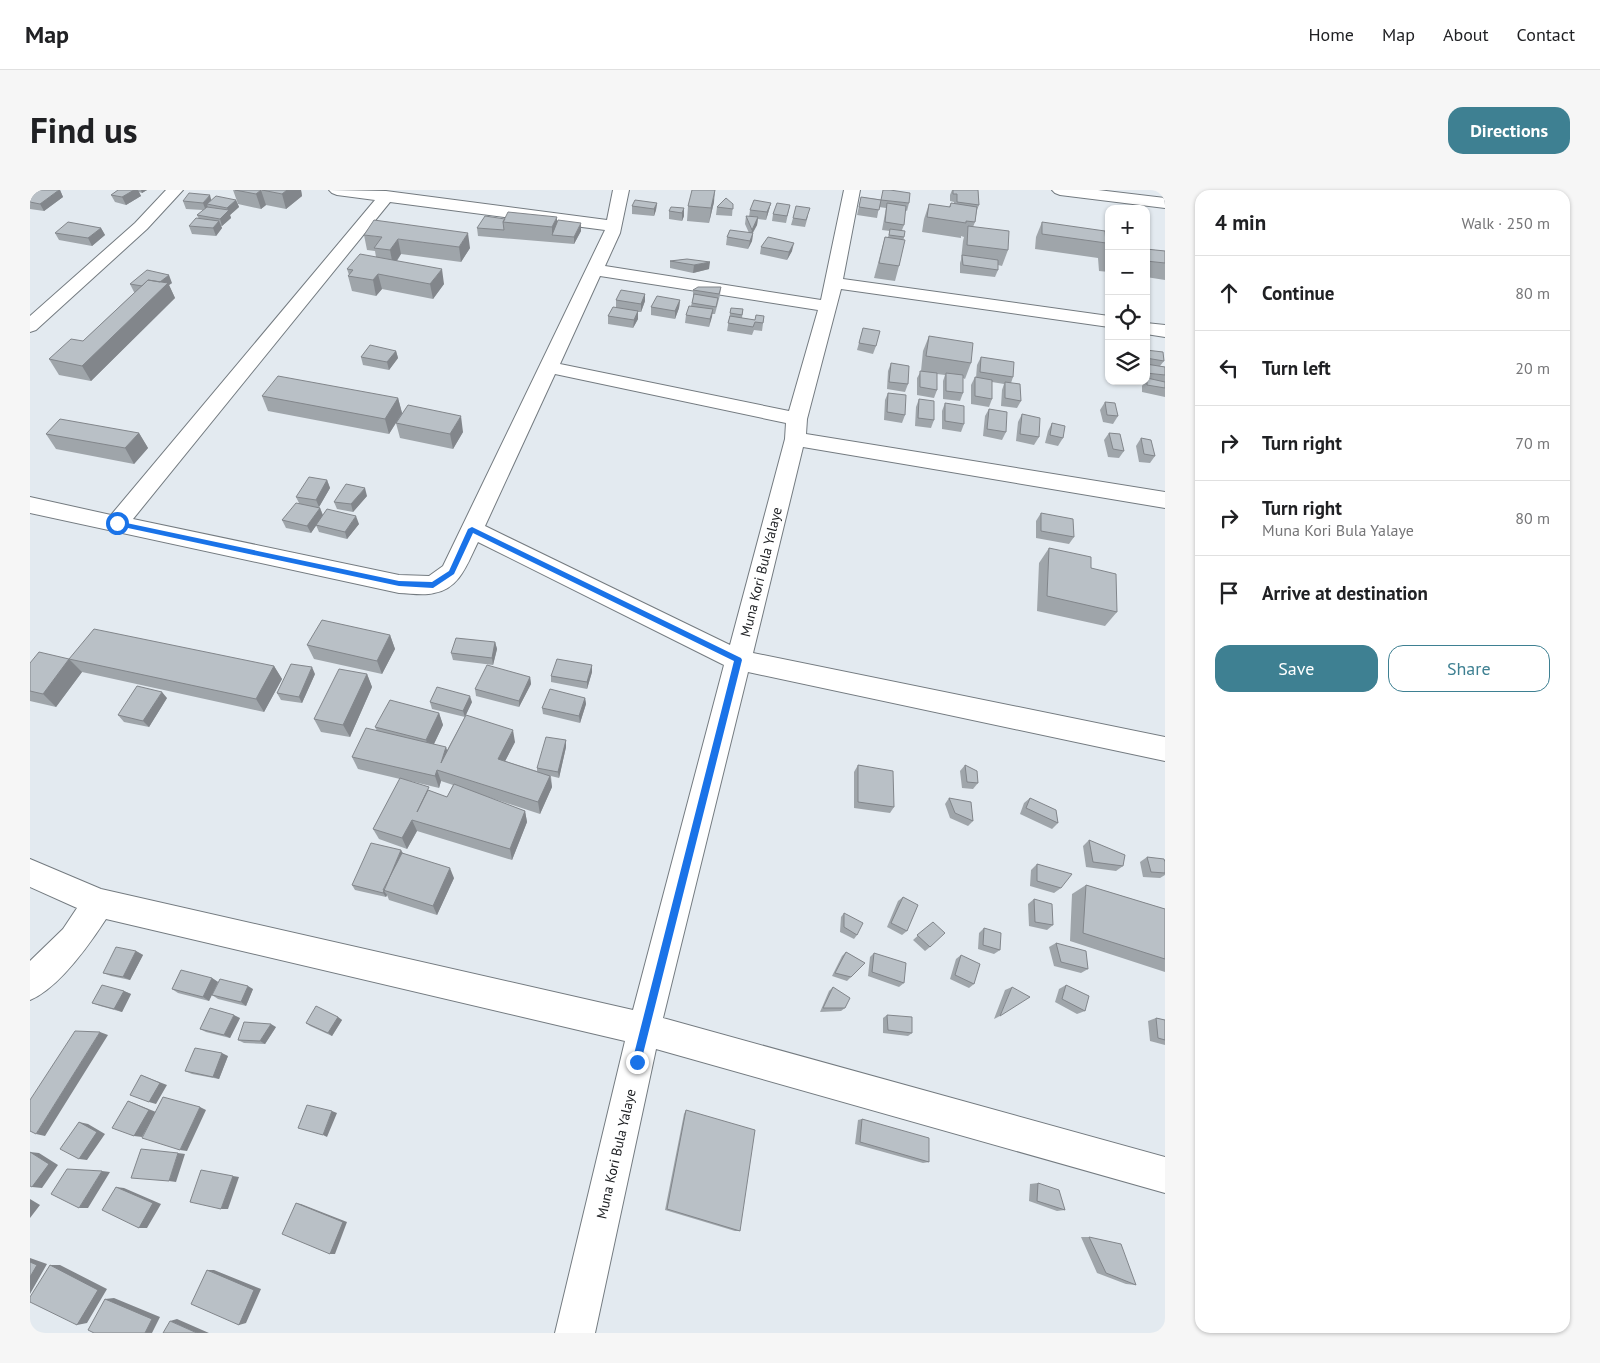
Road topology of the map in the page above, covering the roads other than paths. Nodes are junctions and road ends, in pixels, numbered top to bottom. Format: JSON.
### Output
{"nodes":[{"id":1,"x":175,"y":190,"type":"edge"},
{"id":2,"x":337,"y":190,"type":"edge"},
{"id":3,"x":621,"y":190,"type":"edge"},
{"id":4,"x":852,"y":190,"type":"edge"},
{"id":5,"x":1060,"y":190,"type":"edge"},
{"id":6,"x":386,"y":196,"type":"junction"},
{"id":7,"x":1165,"y":202,"type":"edge"},
{"id":8,"x":614,"y":226,"type":"junction"},
{"id":9,"x":595,"y":270,"type":"junction"},
{"id":10,"x":830,"y":295,"type":"junction"},
{"id":11,"x":1105,"y":322,"type":"edge"},
{"id":12,"x":30,"y":326,"type":"edge"},
{"id":13,"x":1150,"y":328,"type":"edge"},
{"id":14,"x":1165,"y":330,"type":"edge"},
{"id":15,"x":548,"y":367,"type":"junction"},
{"id":16,"x":796,"y":429,"type":"junction"},
{"id":17,"x":1165,"y":500,"type":"edge"},
{"id":18,"x":30,"y":505,"type":"edge"},
{"id":19,"x":117,"y":523,"type":"junction"},
{"id":20,"x":472,"y":529,"type":"junction"},
{"id":21,"x":738,"y":660,"type":"junction"},
{"id":22,"x":1165,"y":749,"type":"edge"},
{"id":23,"x":30,"y":873,"type":"edge"},
{"id":24,"x":99,"y":902,"type":"junction"},
{"id":25,"x":30,"y":984,"type":"edge"},
{"id":26,"x":644,"y":1029,"type":"junction"},
{"id":27,"x":1165,"y":1175,"type":"edge"},
{"id":28,"x":575,"y":1333,"type":"edge"}],
"edges":[{"from":1,"to":12,"type":"street"},
{"from":2,"to":6,"type":"street"},
{"from":3,"to":8,"type":"street"},
{"from":4,"to":10,"type":"street","name":"Muna Kori Bula Yalaye"},
{"from":5,"to":7,"type":"street"},
{"from":6,"to":8,"type":"street"},
{"from":6,"to":19,"type":"street"},
{"from":8,"to":9,"type":"street"},
{"from":9,"to":10,"type":"street"},
{"from":9,"to":15,"type":"street"},
{"from":10,"to":11,"type":"street"},
{"from":10,"to":16,"type":"street","name":"Muna Kori Bula Yalaye"},
{"from":13,"to":14,"type":"street"},
{"from":15,"to":16,"type":"street"},
{"from":15,"to":20,"type":"street"},
{"from":16,"to":17,"type":"street"},
{"from":16,"to":21,"type":"street","name":"Muna Kori Bula Yalaye"},
{"from":18,"to":19,"type":"street"},
{"from":19,"to":20,"type":"street"},
{"from":20,"to":21,"type":"street"},
{"from":21,"to":22,"type":"street"},
{"from":21,"to":26,"type":"street","name":"Muna Kori Bula Yalaye"},
{"from":23,"to":24,"type":"street"},
{"from":24,"to":25,"type":"street"},
{"from":24,"to":26,"type":"street"},
{"from":26,"to":27,"type":"street"},
{"from":26,"to":28,"type":"street","name":"Muna Kori Bula Yalaye"}]}
